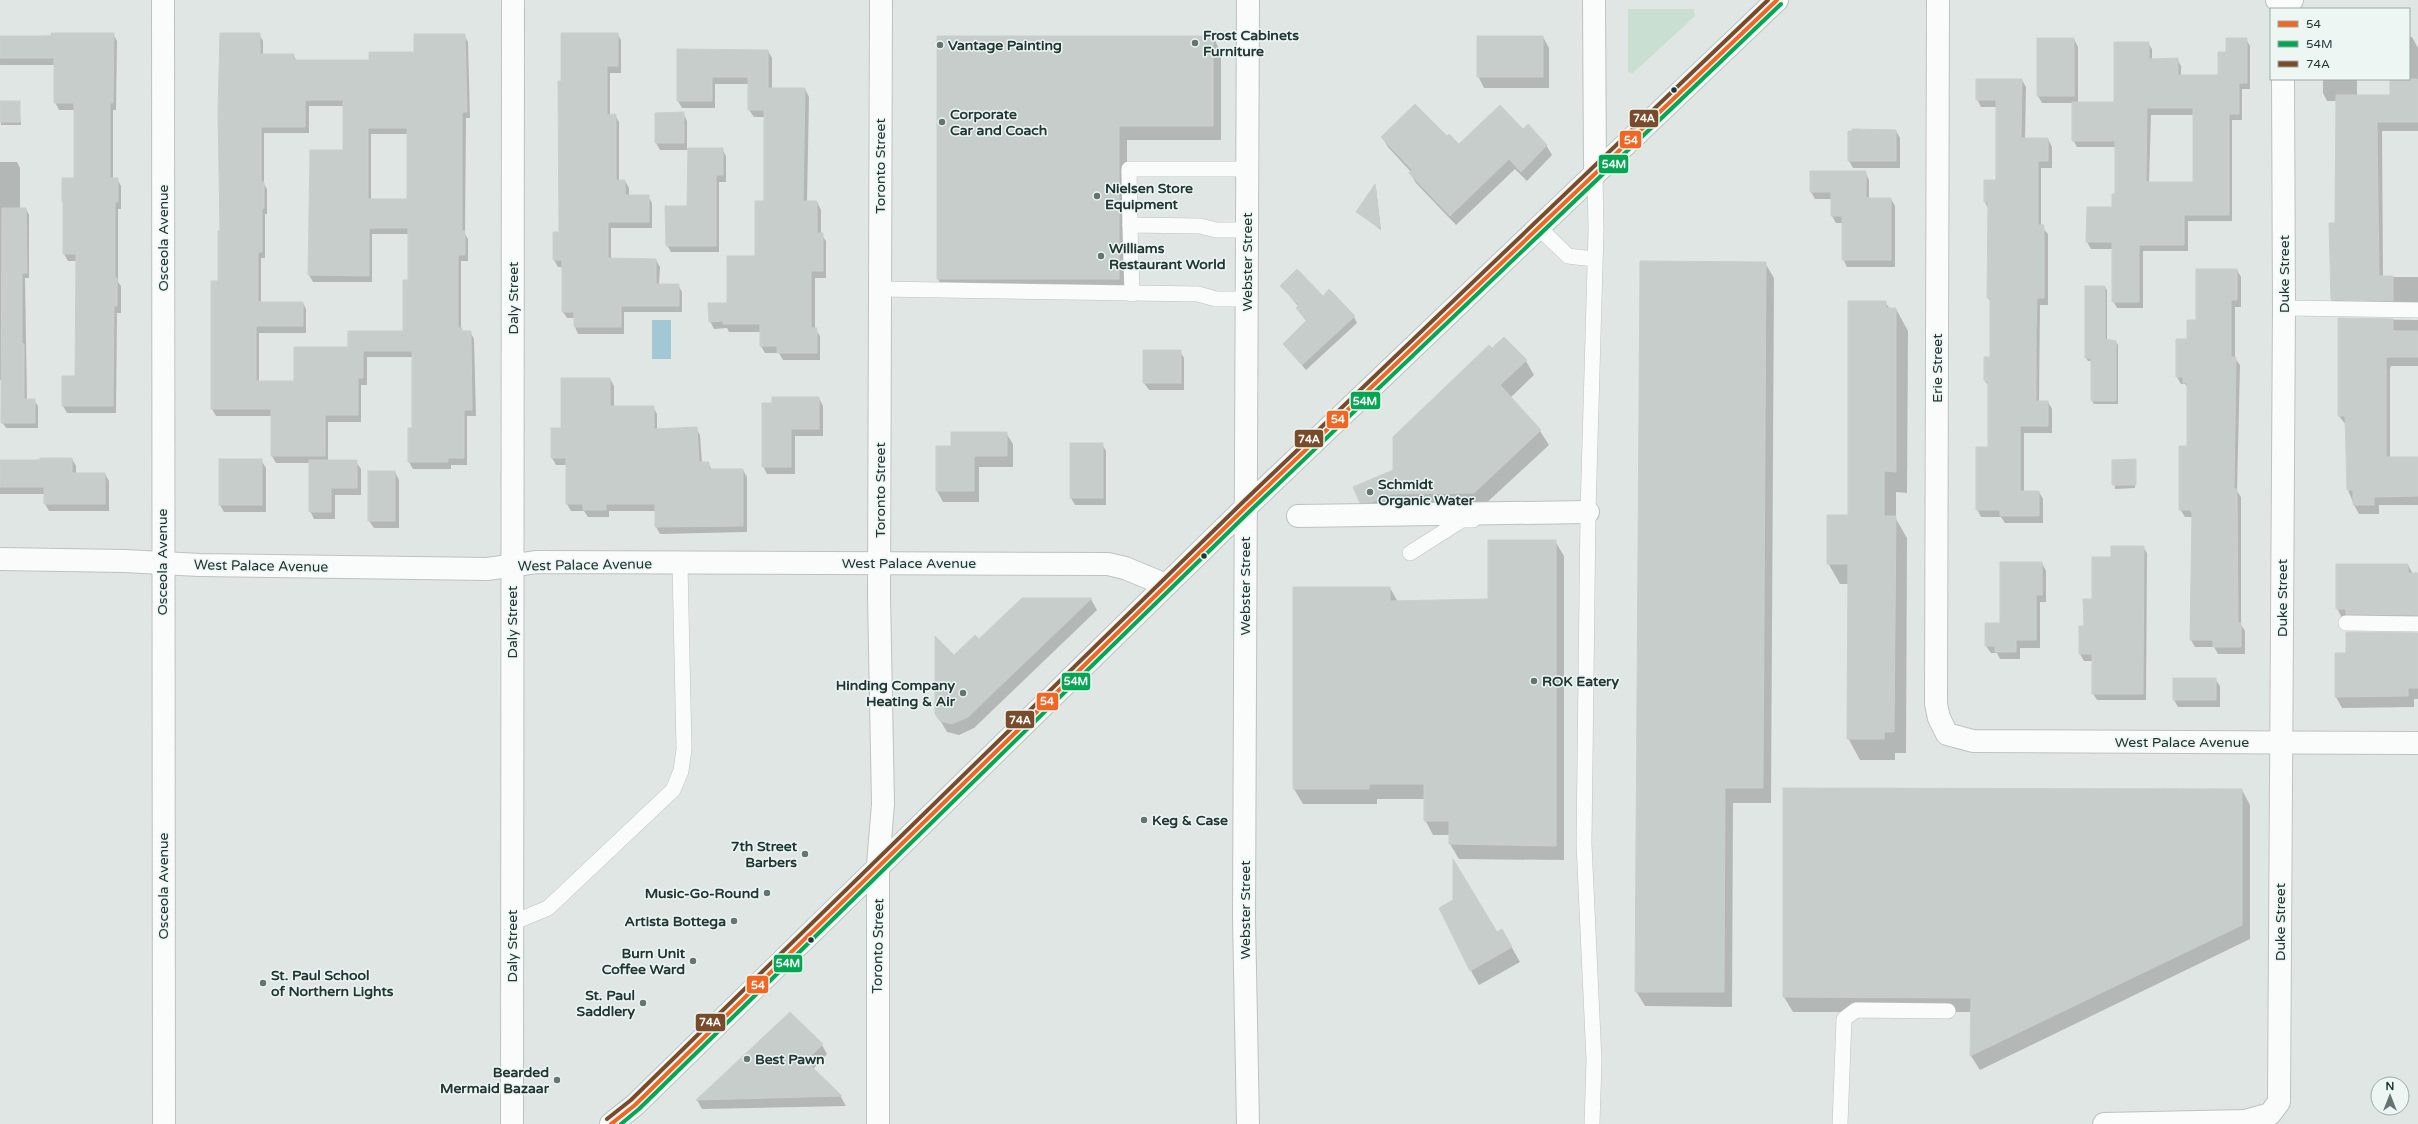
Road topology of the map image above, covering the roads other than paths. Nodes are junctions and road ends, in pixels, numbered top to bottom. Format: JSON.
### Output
{"nodes":[{"id":1,"x":163,"y":0,"type":"edge"},
{"id":2,"x":513,"y":0,"type":"edge"},
{"id":3,"x":881,"y":0,"type":"edge"},
{"id":4,"x":1248,"y":0,"type":"edge"},
{"id":5,"x":1594,"y":0,"type":"edge"},
{"id":6,"x":1777,"y":0,"type":"edge"},
{"id":7,"x":1938,"y":0,"type":"edge"},
{"id":8,"x":2283,"y":80,"type":"edge"},
{"id":9,"x":1247,"y":169,"type":"junction"},
{"id":10,"x":1595,"y":174,"type":"junction"},
{"id":11,"x":1130,"y":225,"type":"junction"},
{"id":12,"x":1538,"y":228,"type":"junction"},
{"id":13,"x":1247,"y":230,"type":"junction"},
{"id":14,"x":1594,"y":259,"type":"junction"},
{"id":15,"x":880,"y":290,"type":"junction"},
{"id":16,"x":1132,"y":294,"type":"junction"},
{"id":17,"x":1247,"y":299,"type":"junction"},
{"id":18,"x":2284,"y":308,"type":"junction"},
{"id":19,"x":2418,"y":310,"type":"edge"},
{"id":20,"x":1246,"y":507,"type":"junction"},
{"id":21,"x":1298,"y":516,"type":"dead end"},
{"id":22,"x":1588,"y":516,"type":"junction"},
{"id":23,"x":1410,"y":554,"type":"dead end"},
{"id":24,"x":0,"y":559,"type":"edge"},
{"id":25,"x":880,"y":562,"type":"junction"},
{"id":26,"x":162,"y":563,"type":"junction"},
{"id":27,"x":680,"y":564,"type":"junction"},
{"id":28,"x":512,"y":566,"type":"junction"},
{"id":29,"x":1166,"y":585,"type":"junction"},
{"id":30,"x":2346,"y":624,"type":"dead end"},
{"id":31,"x":2418,"y":624,"type":"edge"},
{"id":32,"x":1947,"y":734,"type":"joint"},
{"id":33,"x":2281,"y":743,"type":"junction"},
{"id":34,"x":2418,"y":743,"type":"edge"},
{"id":35,"x":878,"y":865,"type":"junction"},
{"id":36,"x":512,"y":923,"type":"junction"},
{"id":37,"x":1948,"y":1011,"type":"dead end"},
{"id":38,"x":164,"y":1124,"type":"edge"},
{"id":39,"x":512,"y":1124,"type":"edge"},
{"id":40,"x":611,"y":1124,"type":"edge"},
{"id":41,"x":878,"y":1124,"type":"edge"},
{"id":42,"x":1248,"y":1124,"type":"edge"},
{"id":43,"x":1592,"y":1124,"type":"edge"},
{"id":44,"x":1840,"y":1124,"type":"edge"},
{"id":45,"x":2104,"y":1124,"type":"edge"}],
"edges":[{"from":1,"to":26,"type":"street","name":"Osceola Avenue"},
{"from":2,"to":28,"type":"street","name":"Daly Street"},
{"from":3,"to":15,"type":"street","name":"Toronto Street"},
{"from":4,"to":9,"type":"street","name":"Webster Street"},
{"from":5,"to":10,"type":"street"},
{"from":6,"to":10,"type":"street"},
{"from":7,"to":32,"type":"street","name":"Erie Street"},
{"from":8,"to":18,"type":"street","name":"Duke Street"},
{"from":9,"to":11,"type":"lane"},
{"from":9,"to":13,"type":"street","name":"Webster Street"},
{"from":10,"to":12,"type":"street"},
{"from":10,"to":14,"type":"lane"},
{"from":11,"to":13,"type":"lane"},
{"from":11,"to":16,"type":"lane"},
{"from":12,"to":14,"type":"lane"},
{"from":12,"to":20,"type":"street"},
{"from":13,"to":17,"type":"street","name":"Webster Street"},
{"from":14,"to":22,"type":"lane"},
{"from":15,"to":16,"type":"lane"},
{"from":15,"to":25,"type":"street","name":"Toronto Street"},
{"from":16,"to":17,"type":"lane"},
{"from":17,"to":20,"type":"street","name":"Webster Street"},
{"from":18,"to":19,"type":"lane"},
{"from":18,"to":33,"type":"street","name":"Duke Street"},
{"from":20,"to":29,"type":"street"},
{"from":20,"to":42,"type":"street","name":"Webster Street"},
{"from":21,"to":22,"type":"street"},
{"from":22,"to":23,"type":"lane"},
{"from":22,"to":43,"type":"lane"},
{"from":24,"to":26,"type":"street","name":"West Palace Avenue"},
{"from":25,"to":27,"type":"street","name":"West Palace Avenue"},
{"from":25,"to":29,"type":"street","name":"West Palace Avenue"},
{"from":25,"to":35,"type":"street","name":"Toronto Street"},
{"from":26,"to":28,"type":"street","name":"West Palace Avenue"},
{"from":26,"to":38,"type":"street","name":"Osceola Avenue"},
{"from":27,"to":28,"type":"street","name":"West Palace Avenue"},
{"from":27,"to":36,"type":"lane"},
{"from":28,"to":36,"type":"street","name":"Daly Street"},
{"from":29,"to":35,"type":"street"},
{"from":30,"to":31,"type":"lane"},
{"from":32,"to":33,"type":"street","name":"West Palace Avenue"},
{"from":33,"to":34,"type":"street","name":"West Palace Avenue"},
{"from":33,"to":45,"type":"street","name":"Duke Street"},
{"from":35,"to":40,"type":"street"},
{"from":35,"to":41,"type":"street","name":"Toronto Street"},
{"from":36,"to":39,"type":"street","name":"Daly Street"},
{"from":37,"to":44,"type":"lane"}]}
